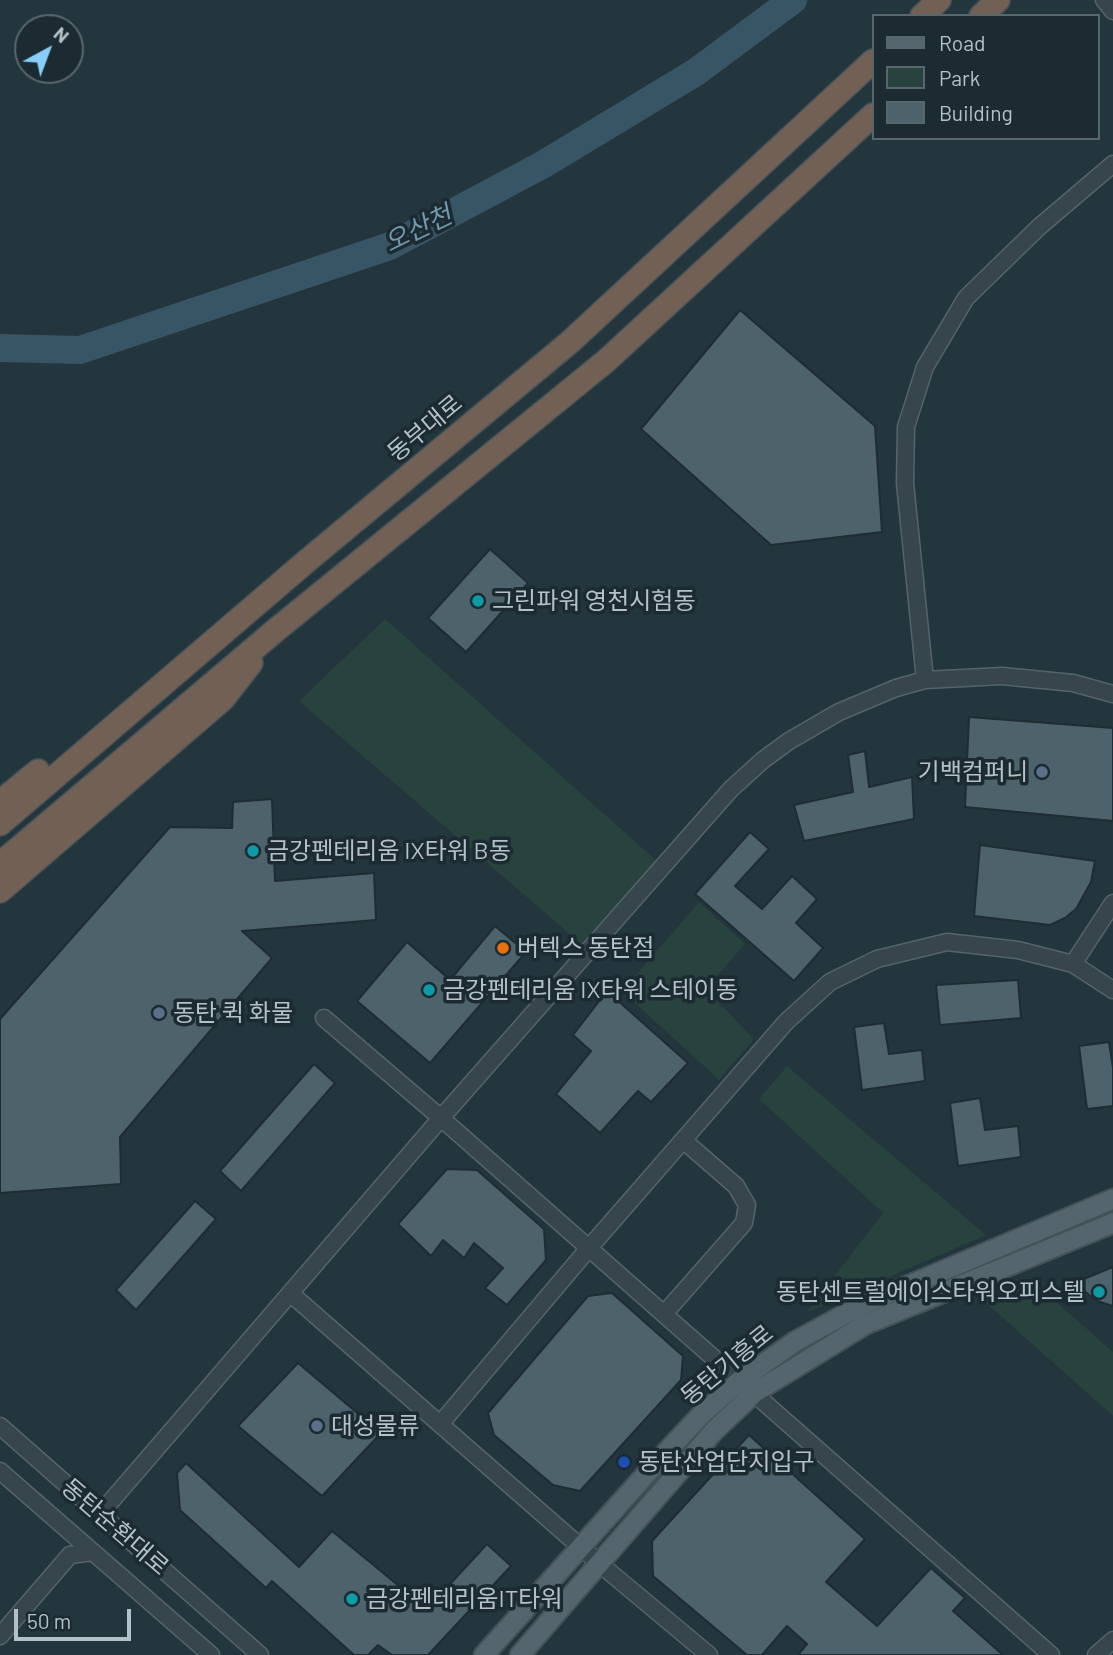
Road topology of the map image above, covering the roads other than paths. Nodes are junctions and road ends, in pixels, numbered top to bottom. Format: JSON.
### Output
{"nodes":[{"id":1,"x":939,"y":0,"type":"edge"},
{"id":2,"x":998,"y":0,"type":"edge"},
{"id":3,"x":1104,"y":0,"type":"edge"},
{"id":4,"x":1113,"y":11,"type":"edge"},
{"id":5,"x":924,"y":14,"type":"edge"},
{"id":6,"x":983,"y":14,"type":"edge"},
{"id":7,"x":872,"y":62,"type":"edge"},
{"id":8,"x":872,"y":116,"type":"edge"},
{"id":9,"x":1113,"y":164,"type":"edge"},
{"id":10,"x":308,"y":561,"type":"junction"},
{"id":11,"x":276,"y":630,"type":"junction"},
{"id":12,"x":925,"y":680,"type":"junction"},
{"id":13,"x":1113,"y":694,"type":"edge"},
{"id":14,"x":0,"y":802,"type":"edge"},
{"id":15,"x":0,"y":824,"type":"edge"},
{"id":16,"x":0,"y":864,"type":"edge"},
{"id":17,"x":0,"y":891,"type":"edge"},
{"id":18,"x":1113,"y":903,"type":"edge"},
{"id":19,"x":1073,"y":964,"type":"junction"},
{"id":20,"x":1113,"y":990,"type":"edge"},
{"id":21,"x":324,"y":1018,"type":"dead end"},
{"id":22,"x":441,"y":1118,"type":"junction"},
{"id":23,"x":683,"y":1140,"type":"junction"},
{"id":24,"x":1113,"y":1199,"type":"edge"},
{"id":25,"x":1113,"y":1223,"type":"edge"},
{"id":26,"x":589,"y":1248,"type":"junction"},
{"id":27,"x":290,"y":1293,"type":"junction"},
{"id":28,"x":664,"y":1314,"type":"junction"},
{"id":29,"x":746,"y":1387,"type":"junction"},
{"id":30,"x":441,"y":1423,"type":"junction"},
{"id":31,"x":0,"y":1426,"type":"edge"},
{"id":32,"x":0,"y":1471,"type":"edge"},
{"id":33,"x":100,"y":1514,"type":"junction"},
{"id":34,"x":69,"y":1531,"type":"junction"},
{"id":35,"x":581,"y":1547,"type":"junction"},
{"id":36,"x":93,"y":1552,"type":"junction"},
{"id":37,"x":70,"y":1555,"type":"junction"},
{"id":38,"x":600,"y":1564,"type":"junction"},
{"id":39,"x":0,"y":1636,"type":"edge"},
{"id":40,"x":1113,"y":1640,"type":"edge"},
{"id":41,"x":211,"y":1655,"type":"edge"},
{"id":42,"x":260,"y":1655,"type":"edge"},
{"id":43,"x":484,"y":1655,"type":"edge"},
{"id":44,"x":520,"y":1655,"type":"edge"},
{"id":45,"x":709,"y":1655,"type":"edge"},
{"id":46,"x":1051,"y":1655,"type":"edge"},
{"id":47,"x":1096,"y":1655,"type":"edge"}],
"edges":[{"from":1,"to":5,"type":"highway"},
{"from":2,"to":6,"type":"highway"},
{"from":3,"to":4,"type":"street"},
{"from":7,"to":10,"type":"highway","name":"동부대로"},
{"from":8,"to":11,"type":"highway"},
{"from":9,"to":12,"type":"street"},
{"from":10,"to":14,"type":"highway"},
{"from":10,"to":15,"type":"highway","name":"동부대로"},
{"from":11,"to":16,"type":"highway"},
{"from":11,"to":17,"type":"highway"},
{"from":12,"to":13,"type":"street"},
{"from":12,"to":22,"type":"street"},
{"from":18,"to":19,"type":"street"},
{"from":19,"to":20,"type":"street"},
{"from":19,"to":23,"type":"street"},
{"from":21,"to":22,"type":"street"},
{"from":22,"to":26,"type":"street"},
{"from":22,"to":27,"type":"street"},
{"from":23,"to":26,"type":"street"},
{"from":23,"to":28,"type":"street"},
{"from":24,"to":29,"type":"main road","name":"동탄기흥로"},
{"from":25,"to":29,"type":"main road","name":"동탄기흥로"},
{"from":26,"to":28,"type":"street"},
{"from":26,"to":30,"type":"street"},
{"from":27,"to":30,"type":"street"},
{"from":27,"to":33,"type":"street"},
{"from":28,"to":29,"type":"street"},
{"from":29,"to":35,"type":"main road","name":"동탄기흥로"},
{"from":29,"to":38,"type":"main road","name":"동탄기흥로"},
{"from":29,"to":46,"type":"street"},
{"from":30,"to":35,"type":"street"},
{"from":31,"to":33,"type":"street","name":"동탄순환대로"},
{"from":32,"to":34,"type":"street","name":"동탄순환대로"},
{"from":33,"to":42,"type":"street","name":"동탄순환대로"},
{"from":34,"to":36,"type":"street","name":"동탄순환대로"},
{"from":34,"to":37,"type":"street"},
{"from":35,"to":38,"type":"street"},
{"from":35,"to":43,"type":"main road","name":"동탄기흥로"},
{"from":36,"to":37,"type":"street"},
{"from":36,"to":41,"type":"street","name":"동탄순환대로"},
{"from":37,"to":39,"type":"street"},
{"from":38,"to":44,"type":"main road","name":"동탄기흥로"},
{"from":38,"to":45,"type":"street"},
{"from":40,"to":47,"type":"street"}]}
